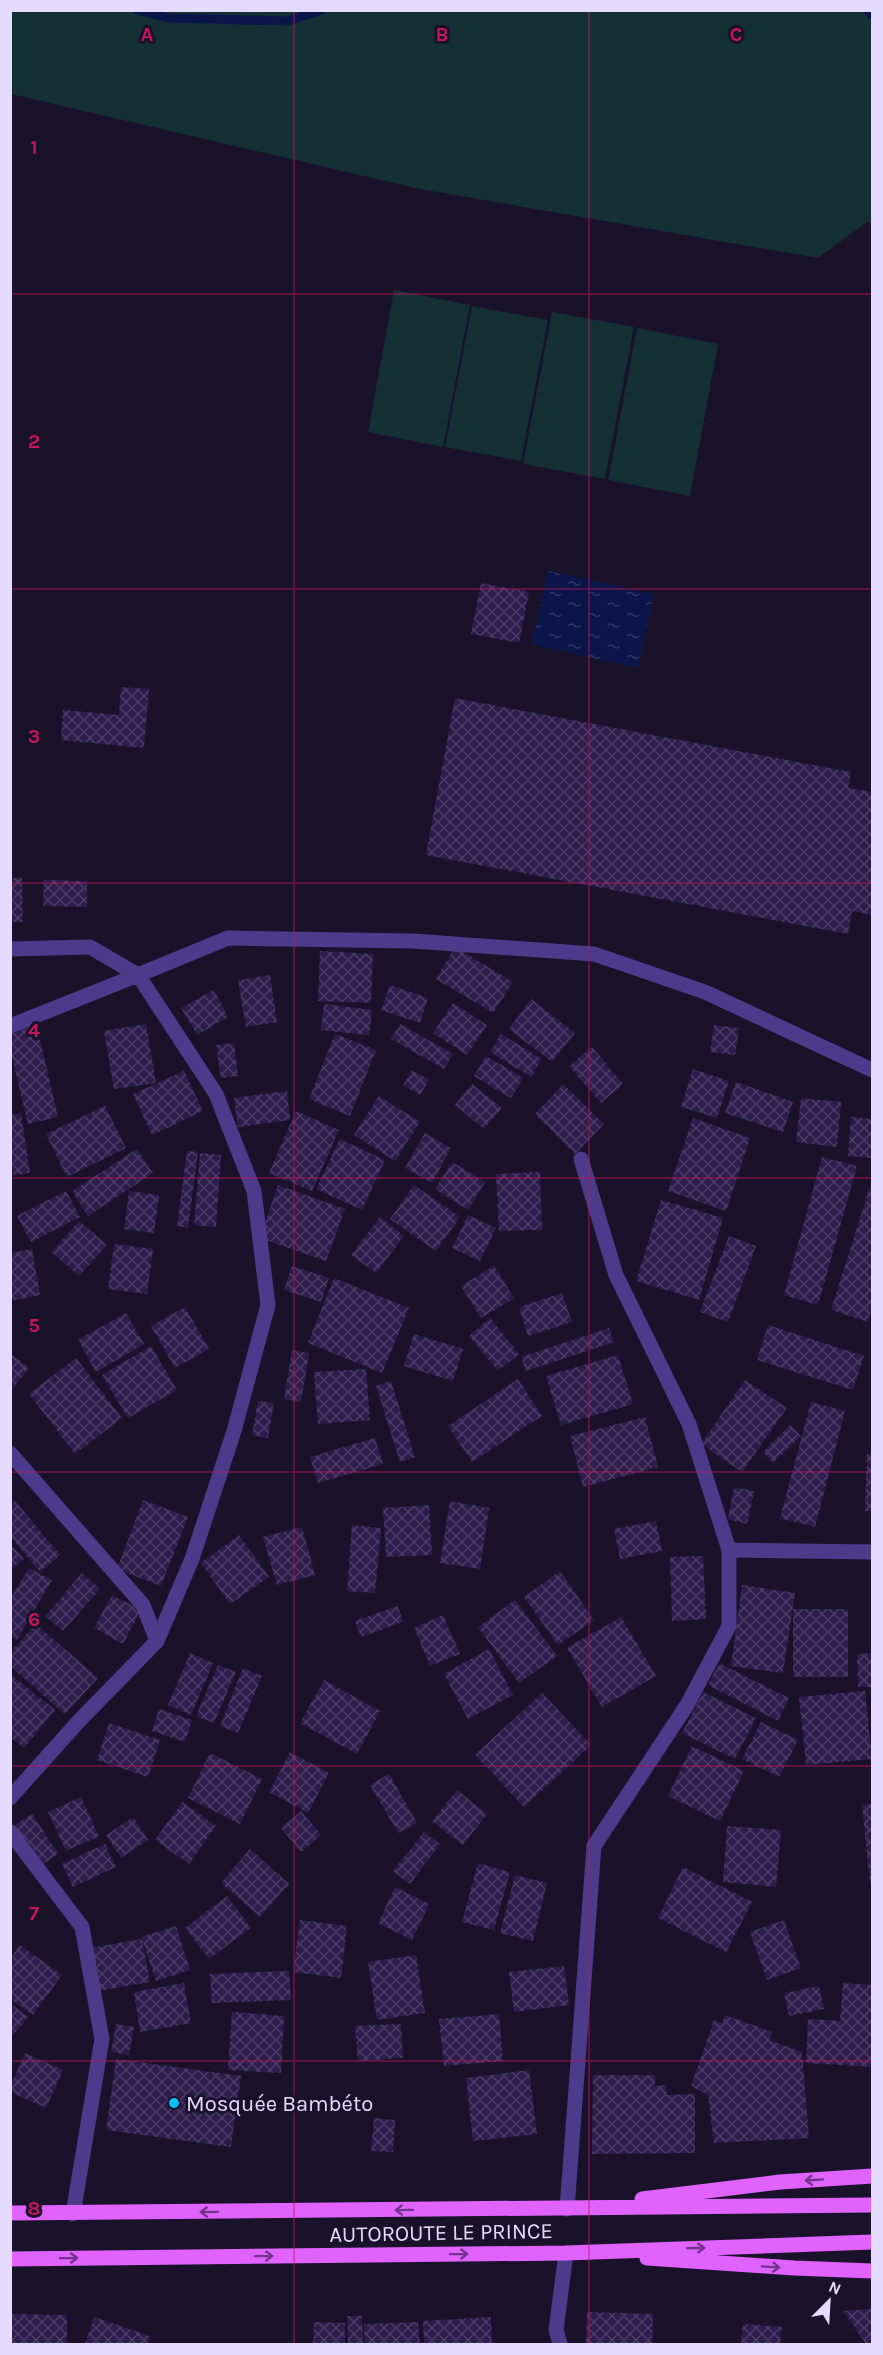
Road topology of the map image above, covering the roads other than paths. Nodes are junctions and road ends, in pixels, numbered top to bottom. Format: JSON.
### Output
{"nodes":[{"id":1,"x":10,"y":949,"type":"edge"},
{"id":2,"x":138,"y":975,"type":"junction"},
{"id":3,"x":10,"y":1026,"type":"edge"},
{"id":4,"x":873,"y":1070,"type":"edge"},
{"id":5,"x":581,"y":1159,"type":"dead end"},
{"id":6,"x":10,"y":1453,"type":"edge"},
{"id":7,"x":729,"y":1550,"type":"junction"},
{"id":8,"x":873,"y":1552,"type":"edge"},
{"id":9,"x":157,"y":1641,"type":"junction"},
{"id":10,"x":10,"y":1798,"type":"edge"},
{"id":11,"x":10,"y":1832,"type":"edge"},
{"id":12,"x":873,"y":2176,"type":"edge"},
{"id":13,"x":873,"y":2205,"type":"edge"},
{"id":14,"x":567,"y":2209,"type":"junction"},
{"id":15,"x":10,"y":2213,"type":"edge"},
{"id":16,"x":73,"y":2214,"type":"junction"},
{"id":17,"x":873,"y":2242,"type":"edge"},
{"id":18,"x":566,"y":2253,"type":"junction"},
{"id":19,"x":10,"y":2259,"type":"edge"},
{"id":20,"x":873,"y":2271,"type":"edge"},
{"id":21,"x":560,"y":2344,"type":"edge"}],
"edges":[{"from":1,"to":2,"type":"street"},
{"from":2,"to":3,"type":"street"},
{"from":2,"to":4,"type":"street"},
{"from":2,"to":9,"type":"street"},
{"from":5,"to":7,"type":"street"},
{"from":6,"to":9,"type":"street"},
{"from":7,"to":8,"type":"street"},
{"from":7,"to":14,"type":"street"},
{"from":9,"to":10,"type":"street"},
{"from":11,"to":16,"type":"street"},
{"from":12,"to":14,"type":"main road","one_way":true},
{"from":13,"to":14,"type":"main road","name":"AUTOROUTE LE PRINCE"},
{"from":14,"to":16,"type":"main road","name":"AUTOROUTE LE PRINCE","one_way":true},
{"from":15,"to":16,"type":"main road","name":"AUTOROUTE LE PRINCE"},
{"from":18,"to":17,"type":"main road","name":"AUTOROUTE LE PRINCE","one_way":true},
{"from":19,"to":18,"type":"main road","name":"AUTOROUTE LE PRINCE","one_way":true},
{"from":18,"to":20,"type":"main road","one_way":true},
{"from":18,"to":21,"type":"street"}]}
